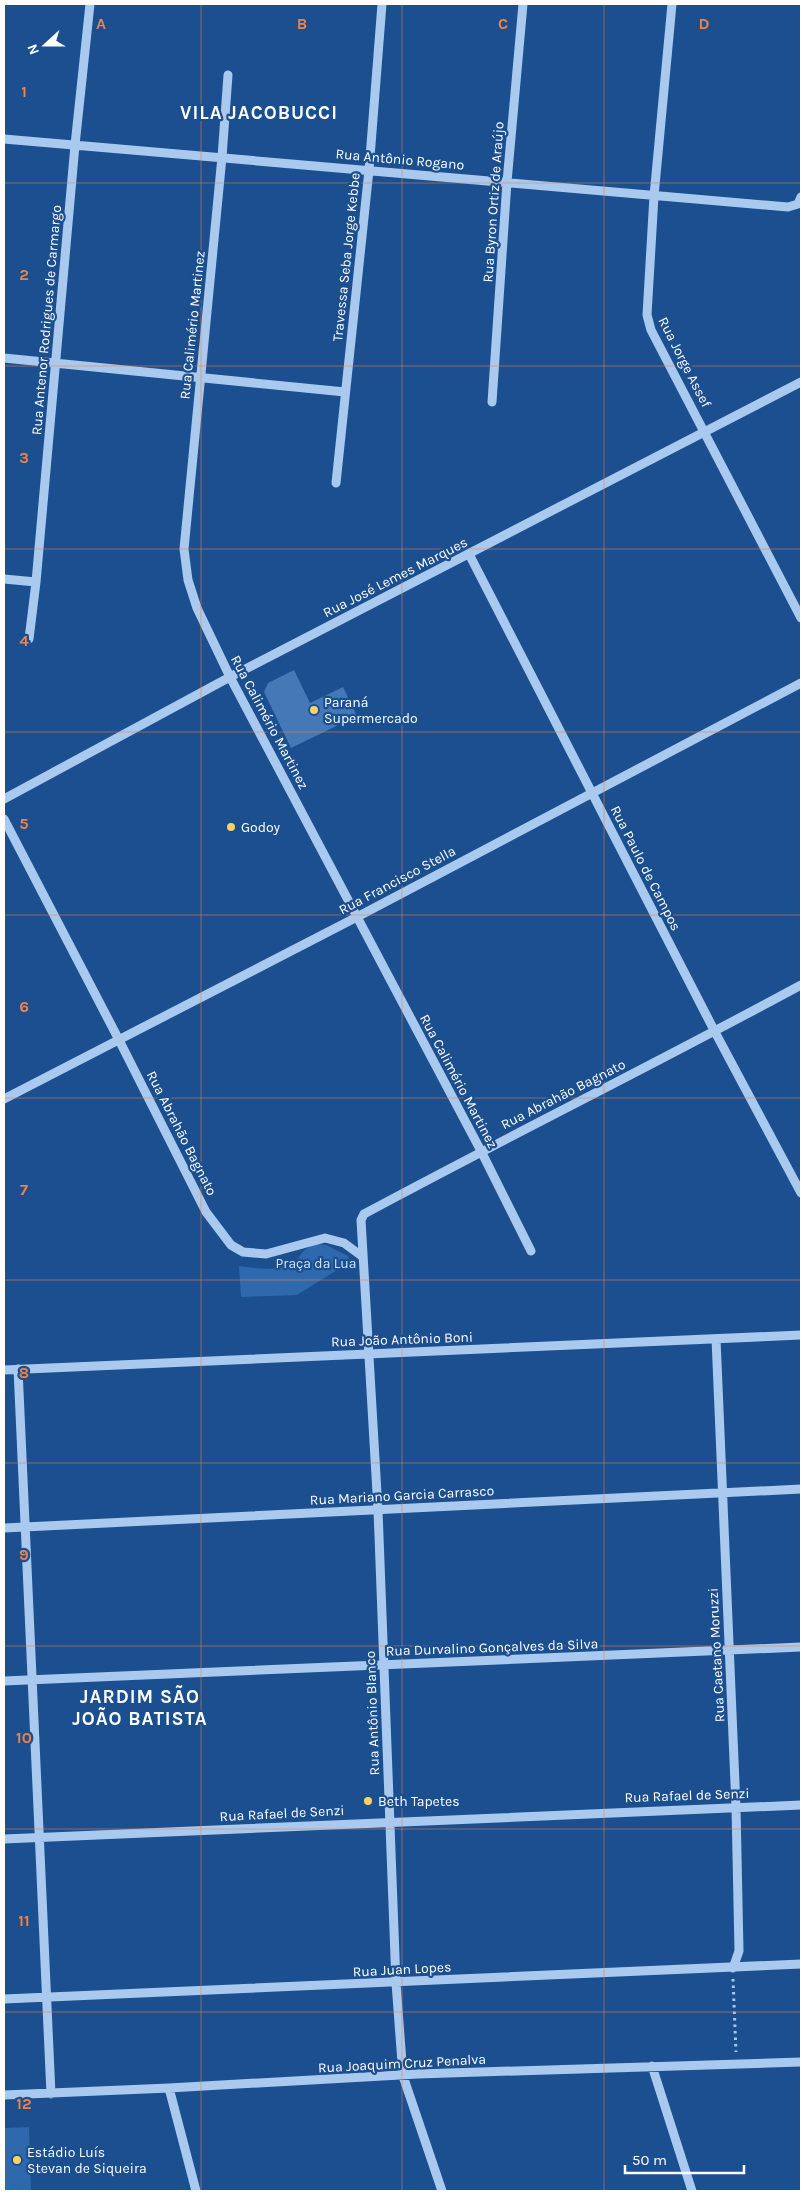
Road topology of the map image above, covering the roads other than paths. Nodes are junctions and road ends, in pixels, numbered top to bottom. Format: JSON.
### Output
{"nodes":[{"id":1,"x":90,"y":4,"type":"edge"},
{"id":2,"x":382,"y":4,"type":"edge"},
{"id":3,"x":523,"y":4,"type":"edge"},
{"id":4,"x":672,"y":4,"type":"edge"},
{"id":5,"x":228,"y":75,"type":"dead end"},
{"id":6,"x":4,"y":139,"type":"edge"},
{"id":7,"x":75,"y":144,"type":"junction"},
{"id":8,"x":222,"y":157,"type":"junction"},
{"id":9,"x":369,"y":170,"type":"junction"},
{"id":10,"x":507,"y":182,"type":"junction"},
{"id":11,"x":654,"y":196,"type":"junction"},
{"id":12,"x":801,"y":197,"type":"edge"},
{"id":13,"x":4,"y":358,"type":"edge"},
{"id":14,"x":56,"y":364,"type":"junction"},
{"id":15,"x":200,"y":379,"type":"junction"},
{"id":16,"x":801,"y":382,"type":"edge"},
{"id":17,"x":345,"y":392,"type":"junction"},
{"id":18,"x":492,"y":402,"type":"dead end"},
{"id":19,"x":705,"y":431,"type":"junction"},
{"id":20,"x":336,"y":483,"type":"dead end"},
{"id":21,"x":469,"y":554,"type":"junction"},
{"id":22,"x":4,"y":579,"type":"edge"},
{"id":23,"x":36,"y":582,"type":"junction"},
{"id":24,"x":801,"y":618,"type":"edge"},
{"id":25,"x":29,"y":639,"type":"dead end"},
{"id":26,"x":230,"y":677,"type":"junction"},
{"id":27,"x":801,"y":683,"type":"edge"},
{"id":28,"x":592,"y":793,"type":"junction"},
{"id":29,"x":4,"y":800,"type":"edge"},
{"id":30,"x":4,"y":819,"type":"edge"},
{"id":31,"x":357,"y":917,"type":"junction"},
{"id":32,"x":801,"y":985,"type":"edge"},
{"id":33,"x":715,"y":1032,"type":"junction"},
{"id":34,"x":119,"y":1040,"type":"junction"},
{"id":35,"x":4,"y":1099,"type":"edge"},
{"id":36,"x":481,"y":1151,"type":"junction"},
{"id":37,"x":801,"y":1193,"type":"edge"},
{"id":38,"x":530,"y":1251,"type":"dead end"},
{"id":39,"x":363,"y":1257,"type":"junction"},
{"id":40,"x":801,"y":1335,"type":"edge"},
{"id":41,"x":716,"y":1339,"type":"junction"},
{"id":42,"x":368,"y":1354,"type":"junction"},
{"id":43,"x":18,"y":1369,"type":"junction"},
{"id":44,"x":4,"y":1370,"type":"edge"},
{"id":45,"x":801,"y":1489,"type":"edge"},
{"id":46,"x":722,"y":1494,"type":"junction"},
{"id":47,"x":378,"y":1510,"type":"junction"},
{"id":48,"x":25,"y":1527,"type":"junction"},
{"id":49,"x":4,"y":1528,"type":"edge"},
{"id":50,"x":801,"y":1647,"type":"edge"},
{"id":51,"x":730,"y":1650,"type":"junction"},
{"id":52,"x":384,"y":1665,"type":"junction"},
{"id":53,"x":33,"y":1680,"type":"junction"},
{"id":54,"x":4,"y":1681,"type":"edge"},
{"id":55,"x":801,"y":1804,"type":"edge"},
{"id":56,"x":736,"y":1807,"type":"junction"},
{"id":57,"x":390,"y":1822,"type":"junction"},
{"id":58,"x":40,"y":1838,"type":"junction"},
{"id":59,"x":4,"y":1839,"type":"edge"},
{"id":60,"x":801,"y":1964,"type":"edge"},
{"id":61,"x":732,"y":1968,"type":"junction"},
{"id":62,"x":396,"y":1983,"type":"junction"},
{"id":63,"x":48,"y":1998,"type":"junction"},
{"id":64,"x":4,"y":1999,"type":"edge"},
{"id":65,"x":801,"y":2062,"type":"edge"},
{"id":66,"x":652,"y":2066,"type":"junction"},
{"id":67,"x":403,"y":2076,"type":"junction"},
{"id":68,"x":168,"y":2088,"type":"junction"},
{"id":69,"x":50,"y":2094,"type":"junction"},
{"id":70,"x":4,"y":2095,"type":"edge"},
{"id":71,"x":196,"y":2191,"type":"edge"},
{"id":72,"x":442,"y":2191,"type":"edge"},
{"id":73,"x":692,"y":2191,"type":"edge"}],
"edges":[{"from":1,"to":7,"type":"street","name":"Rua Antenor Rodrigues de Carmargo"},
{"from":2,"to":9,"type":"street","name":"Travessa Seba Jorge Kebbe"},
{"from":3,"to":10,"type":"street","name":"Rua Byron Ortiz de Araújo"},
{"from":4,"to":11,"type":"street","name":"Rua Jorge Assef"},
{"from":5,"to":8,"type":"street","name":"Rua Calimério Martinez"},
{"from":6,"to":7,"type":"street","name":"Rua Antônio Rogano"},
{"from":7,"to":8,"type":"street","name":"Rua Antônio Rogano"},
{"from":7,"to":14,"type":"street","name":"Rua Antenor Rodrigues de Carmargo"},
{"from":8,"to":9,"type":"street","name":"Rua Antônio Rogano"},
{"from":8,"to":15,"type":"street","name":"Rua Calimério Martinez"},
{"from":9,"to":10,"type":"street","name":"Rua Antônio Rogano"},
{"from":9,"to":17,"type":"street","name":"Travessa Seba Jorge Kebbe"},
{"from":10,"to":11,"type":"street","name":"Rua Antônio Rogano"},
{"from":10,"to":18,"type":"street","name":"Rua Byron Ortiz de Araújo"},
{"from":11,"to":12,"type":"street","name":"Rua Antônio Rogano"},
{"from":11,"to":19,"type":"street","name":"Rua Jorge Assef"},
{"from":13,"to":14,"type":"street"},
{"from":14,"to":15,"type":"street"},
{"from":14,"to":23,"type":"street","name":"Rua Antenor Rodrigues de Carmargo"},
{"from":15,"to":17,"type":"street"},
{"from":15,"to":26,"type":"street","name":"Rua Calimério Martinez"},
{"from":16,"to":19,"type":"street","name":"Rua José Lemes Marques"},
{"from":17,"to":20,"type":"street","name":"Travessa Seba Jorge Kebbe"},
{"from":19,"to":21,"type":"street","name":"Rua José Lemes Marques"},
{"from":19,"to":24,"type":"street","name":"Rua Jorge Assef"},
{"from":21,"to":26,"type":"street","name":"Rua José Lemes Marques"},
{"from":21,"to":28,"type":"street","name":"Rua Paulo de Campos"},
{"from":22,"to":23,"type":"street"},
{"from":23,"to":25,"type":"street","name":"Rua Antenor Rodrigues de Carmargo"},
{"from":26,"to":29,"type":"street","name":"Rua José Lemes Marques"},
{"from":26,"to":31,"type":"street","name":"Rua Calimério Martinez"},
{"from":27,"to":28,"type":"street","name":"Rua Francisco Stella"},
{"from":28,"to":31,"type":"street","name":"Rua Francisco Stella"},
{"from":28,"to":33,"type":"street","name":"Rua Paulo de Campos"},
{"from":30,"to":34,"type":"street","name":"Rua Abrahão Bagnato"},
{"from":31,"to":34,"type":"street","name":"Rua Francisco Stella"},
{"from":31,"to":36,"type":"street","name":"Rua Calimério Martinez"},
{"from":32,"to":33,"type":"street","name":"Rua Abrahão Bagnato"},
{"from":33,"to":36,"type":"street","name":"Rua Abrahão Bagnato"},
{"from":33,"to":37,"type":"street","name":"Rua Paulo de Campos"},
{"from":34,"to":35,"type":"street","name":"Rua Francisco Stella"},
{"from":34,"to":39,"type":"street","name":"Rua Abrahão Bagnato"},
{"from":36,"to":38,"type":"street","name":"Rua Calimério Martinez"},
{"from":36,"to":39,"type":"street","name":"Rua Abrahão Bagnato"},
{"from":39,"to":42,"type":"street","name":"Rua Antônio Blanco"},
{"from":40,"to":41,"type":"street","name":"Rua João Antônio Boni"},
{"from":41,"to":42,"type":"street","name":"Rua João Antônio Boni"},
{"from":41,"to":46,"type":"street","name":"Rua Caetano Moruzzi"},
{"from":42,"to":43,"type":"street","name":"Rua João Antônio Boni"},
{"from":42,"to":47,"type":"street","name":"Rua Antônio Blanco"},
{"from":43,"to":44,"type":"street","name":"Rua João Antônio Boni"},
{"from":43,"to":48,"type":"street"},
{"from":45,"to":46,"type":"street","name":"Rua Mariano Garcia Carrasco"},
{"from":46,"to":47,"type":"street","name":"Rua Mariano Garcia Carrasco"},
{"from":46,"to":51,"type":"street","name":"Rua Caetano Moruzzi"},
{"from":47,"to":48,"type":"street","name":"Rua Mariano Garcia Carrasco"},
{"from":47,"to":52,"type":"street","name":"Rua Antônio Blanco"},
{"from":48,"to":49,"type":"street","name":"Rua Mariano Garcia Carrasco"},
{"from":48,"to":53,"type":"street"},
{"from":50,"to":51,"type":"street","name":"Rua Durvalino Gonçalves da Silva"},
{"from":51,"to":52,"type":"street","name":"Rua Durvalino Gonçalves da Silva"},
{"from":51,"to":56,"type":"street","name":"Rua Caetano Moruzzi"},
{"from":52,"to":53,"type":"street","name":"Rua Durvalino Gonçalves da Silva"},
{"from":52,"to":57,"type":"street","name":"Rua Antônio Blanco"},
{"from":53,"to":54,"type":"street","name":"Rua Durvalino Gonçalves da Silva"},
{"from":53,"to":58,"type":"street"},
{"from":55,"to":56,"type":"street","name":"Rua Rafael de Senzi"},
{"from":56,"to":57,"type":"street","name":"Rua Rafael de Senzi"},
{"from":56,"to":61,"type":"street","name":"Rua Caetano Moruzzi"},
{"from":57,"to":58,"type":"street","name":"Rua Rafael de Senzi"},
{"from":57,"to":62,"type":"street","name":"Rua Antônio Blanco"},
{"from":58,"to":59,"type":"street","name":"Rua Rafael de Senzi"},
{"from":58,"to":63,"type":"street"},
{"from":60,"to":61,"type":"street","name":"Rua Juan Lopes"},
{"from":61,"to":62,"type":"street","name":"Rua Juan Lopes"},
{"from":62,"to":63,"type":"street","name":"Rua Juan Lopes"},
{"from":62,"to":67,"type":"street","name":"Rua Antônio Blanco"},
{"from":63,"to":64,"type":"street","name":"Rua Juan Lopes"},
{"from":63,"to":69,"type":"street"},
{"from":65,"to":66,"type":"street","name":"Rua Joaquim Cruz Penalva"},
{"from":66,"to":67,"type":"street","name":"Rua Joaquim Cruz Penalva"},
{"from":66,"to":73,"type":"street"},
{"from":67,"to":68,"type":"street","name":"Rua Joaquim Cruz Penalva"},
{"from":67,"to":72,"type":"street","name":"Rua Antônio Blanco"},
{"from":68,"to":69,"type":"street","name":"Rua Joaquim Cruz Penalva"},
{"from":68,"to":71,"type":"street"},
{"from":69,"to":70,"type":"street","name":"Rua Joaquim Cruz Penalva"}]}
